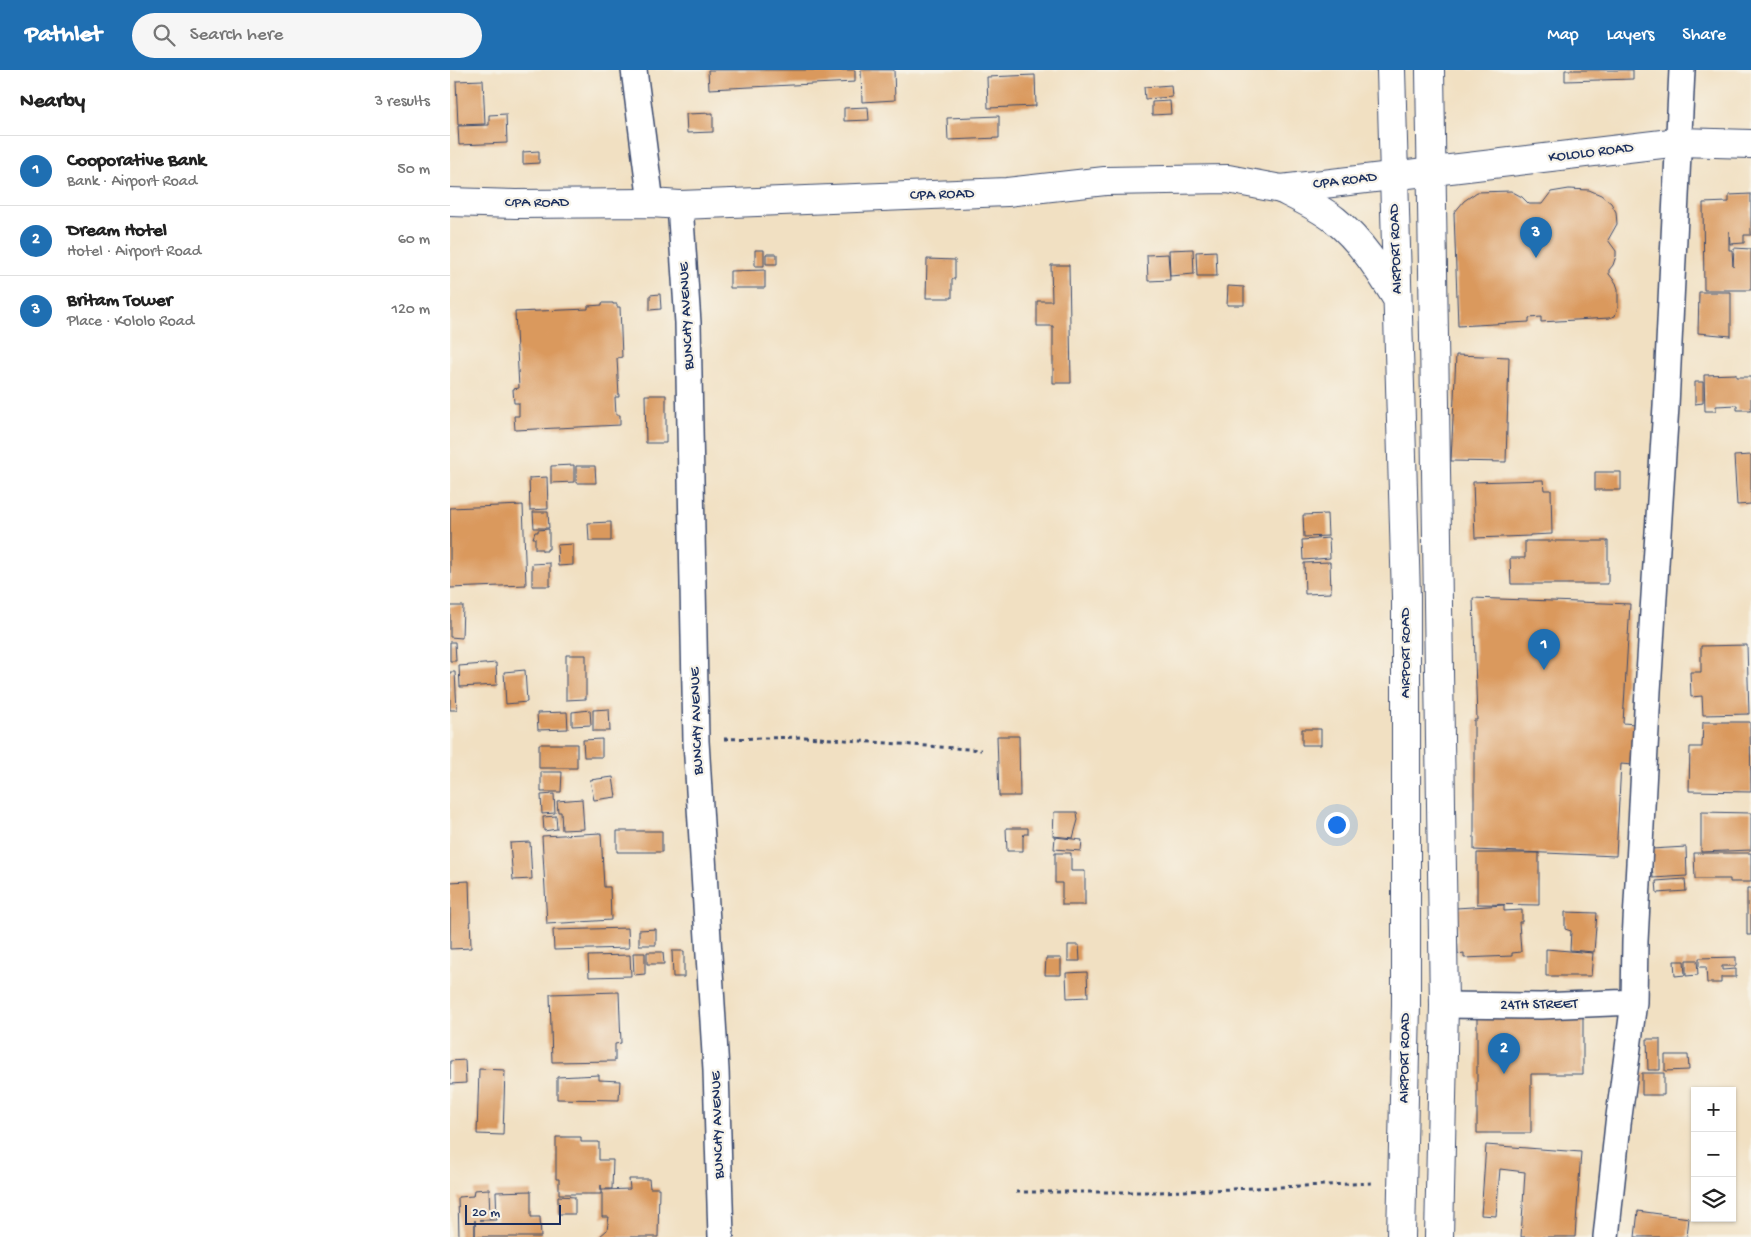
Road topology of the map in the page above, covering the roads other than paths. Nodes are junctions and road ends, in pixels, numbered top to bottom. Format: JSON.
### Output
{"nodes":[{"id":1,"x":634,"y":70,"type":"edge"},
{"id":2,"x":1391,"y":70,"type":"edge"},
{"id":3,"x":1430,"y":70,"type":"edge"},
{"id":4,"x":1682,"y":70,"type":"edge"},
{"id":5,"x":1679,"y":142,"type":"junction"},
{"id":6,"x":1751,"y":144,"type":"edge"},
{"id":7,"x":1432,"y":171,"type":"junction"},
{"id":8,"x":1394,"y":176,"type":"junction"},
{"id":9,"x":1281,"y":189,"type":"junction"},
{"id":10,"x":450,"y":202,"type":"edge"},
{"id":11,"x":651,"y":202,"type":"junction"},
{"id":12,"x":680,"y":205,"type":"junction"},
{"id":13,"x":1398,"y":299,"type":"junction"},
{"id":14,"x":1634,"y":1002,"type":"junction"},
{"id":15,"x":1444,"y":1005,"type":"junction"},
{"id":16,"x":722,"y":1237,"type":"edge"},
{"id":17,"x":1401,"y":1237,"type":"edge"},
{"id":18,"x":1439,"y":1237,"type":"edge"},
{"id":19,"x":1606,"y":1237,"type":"edge"}],
"edges":[{"from":1,"to":11,"type":"street"},
{"from":2,"to":8,"type":"main road","name":"AIRPORT ROAD"},
{"from":3,"to":7,"type":"main road"},
{"from":4,"to":5,"type":"street"},
{"from":5,"to":6,"type":"main road","name":"KOLOLO ROAD"},
{"from":5,"to":7,"type":"main road","name":"KOLOLO ROAD"},
{"from":5,"to":14,"type":"street"},
{"from":7,"to":8,"type":"main road","name":"CPA ROAD"},
{"from":7,"to":15,"type":"main road"},
{"from":8,"to":9,"type":"main road","name":"CPA ROAD"},
{"from":8,"to":13,"type":"main road","name":"AIRPORT ROAD"},
{"from":9,"to":12,"type":"main road","name":"CPA ROAD"},
{"from":9,"to":13,"type":"main road"},
{"from":10,"to":11,"type":"main road","name":"CPA ROAD"},
{"from":11,"to":12,"type":"main road","name":"CPA ROAD"},
{"from":12,"to":16,"type":"street","name":"BUNCHY AVENUE"},
{"from":13,"to":17,"type":"main road","name":"AIRPORT ROAD"},
{"from":14,"to":15,"type":"street","name":"24TH STREET"},
{"from":14,"to":19,"type":"street"},
{"from":15,"to":18,"type":"main road"}]}
